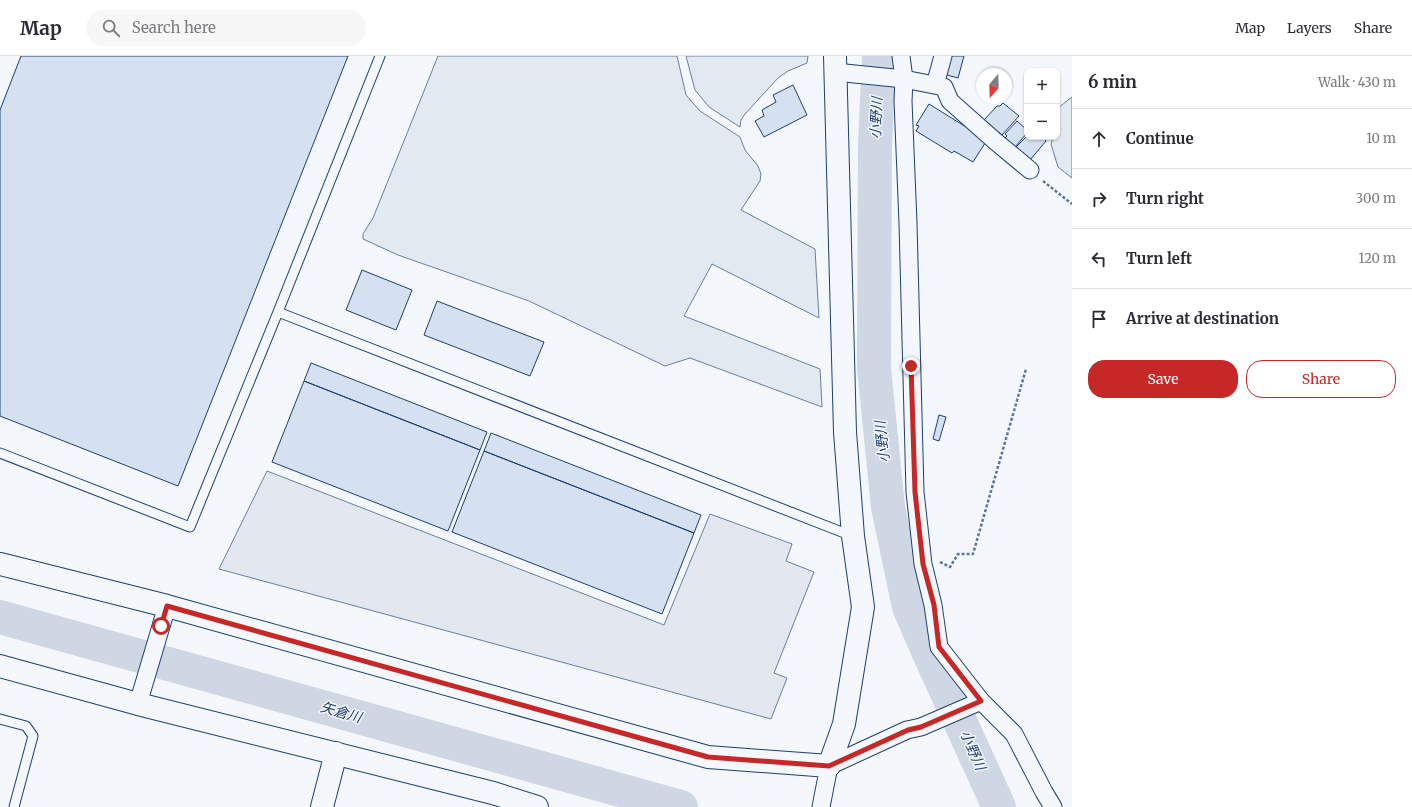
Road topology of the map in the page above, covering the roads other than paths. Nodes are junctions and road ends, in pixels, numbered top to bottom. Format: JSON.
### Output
{"nodes":[{"id":1,"x":380,"y":56,"type":"edge"},
{"id":2,"x":902,"y":56,"type":"edge"},
{"id":3,"x":943,"y":56,"type":"edge"},
{"id":4,"x":839,"y":67,"type":"edge"},
{"id":5,"x":901,"y":79,"type":"junction"},
{"id":6,"x":935,"y":85,"type":"junction"},
{"id":7,"x":1030,"y":170,"type":"road end"},
{"id":8,"x":278,"y":312,"type":"junction"},
{"id":9,"x":0,"y":453,"type":"edge"},
{"id":10,"x":853,"y":536,"type":"junction"},
{"id":11,"x":0,"y":564,"type":"edge"},
{"id":12,"x":164,"y":616,"type":"junction"},
{"id":13,"x":0,"y":666,"type":"edge"},
{"id":14,"x":981,"y":701,"type":"junction"},
{"id":15,"x":138,"y":704,"type":"junction"},
{"id":16,"x":0,"y":719,"type":"edge"},
{"id":17,"x":336,"y":753,"type":"junction"},
{"id":18,"x":829,"y":766,"type":"junction"},
{"id":19,"x":822,"y":800,"type":"edge"},
{"id":20,"x":14,"y":807,"type":"edge"},
{"id":21,"x":322,"y":807,"type":"edge"},
{"id":22,"x":538,"y":807,"type":"edge"},
{"id":23,"x":1053,"y":807,"type":"edge"}],
"edges":[{"from":1,"to":8,"type":"lane"},
{"from":2,"to":5,"type":"street"},
{"from":3,"to":6,"type":"street"},
{"from":4,"to":5,"type":"street"},
{"from":4,"to":10,"type":"street"},
{"from":5,"to":6,"type":"street"},
{"from":5,"to":14,"type":"street"},
{"from":6,"to":7,"type":"street"},
{"from":8,"to":9,"type":"lane"},
{"from":8,"to":10,"type":"lane"},
{"from":10,"to":18,"type":"street"},
{"from":11,"to":12,"type":"street"},
{"from":12,"to":15,"type":"street"},
{"from":12,"to":18,"type":"street"},
{"from":13,"to":15,"type":"street"},
{"from":14,"to":18,"type":"street"},
{"from":14,"to":23,"type":"street"},
{"from":15,"to":17,"type":"street"},
{"from":16,"to":20,"type":"lane"},
{"from":17,"to":21,"type":"street"},
{"from":17,"to":22,"type":"street"},
{"from":18,"to":19,"type":"street"}]}
